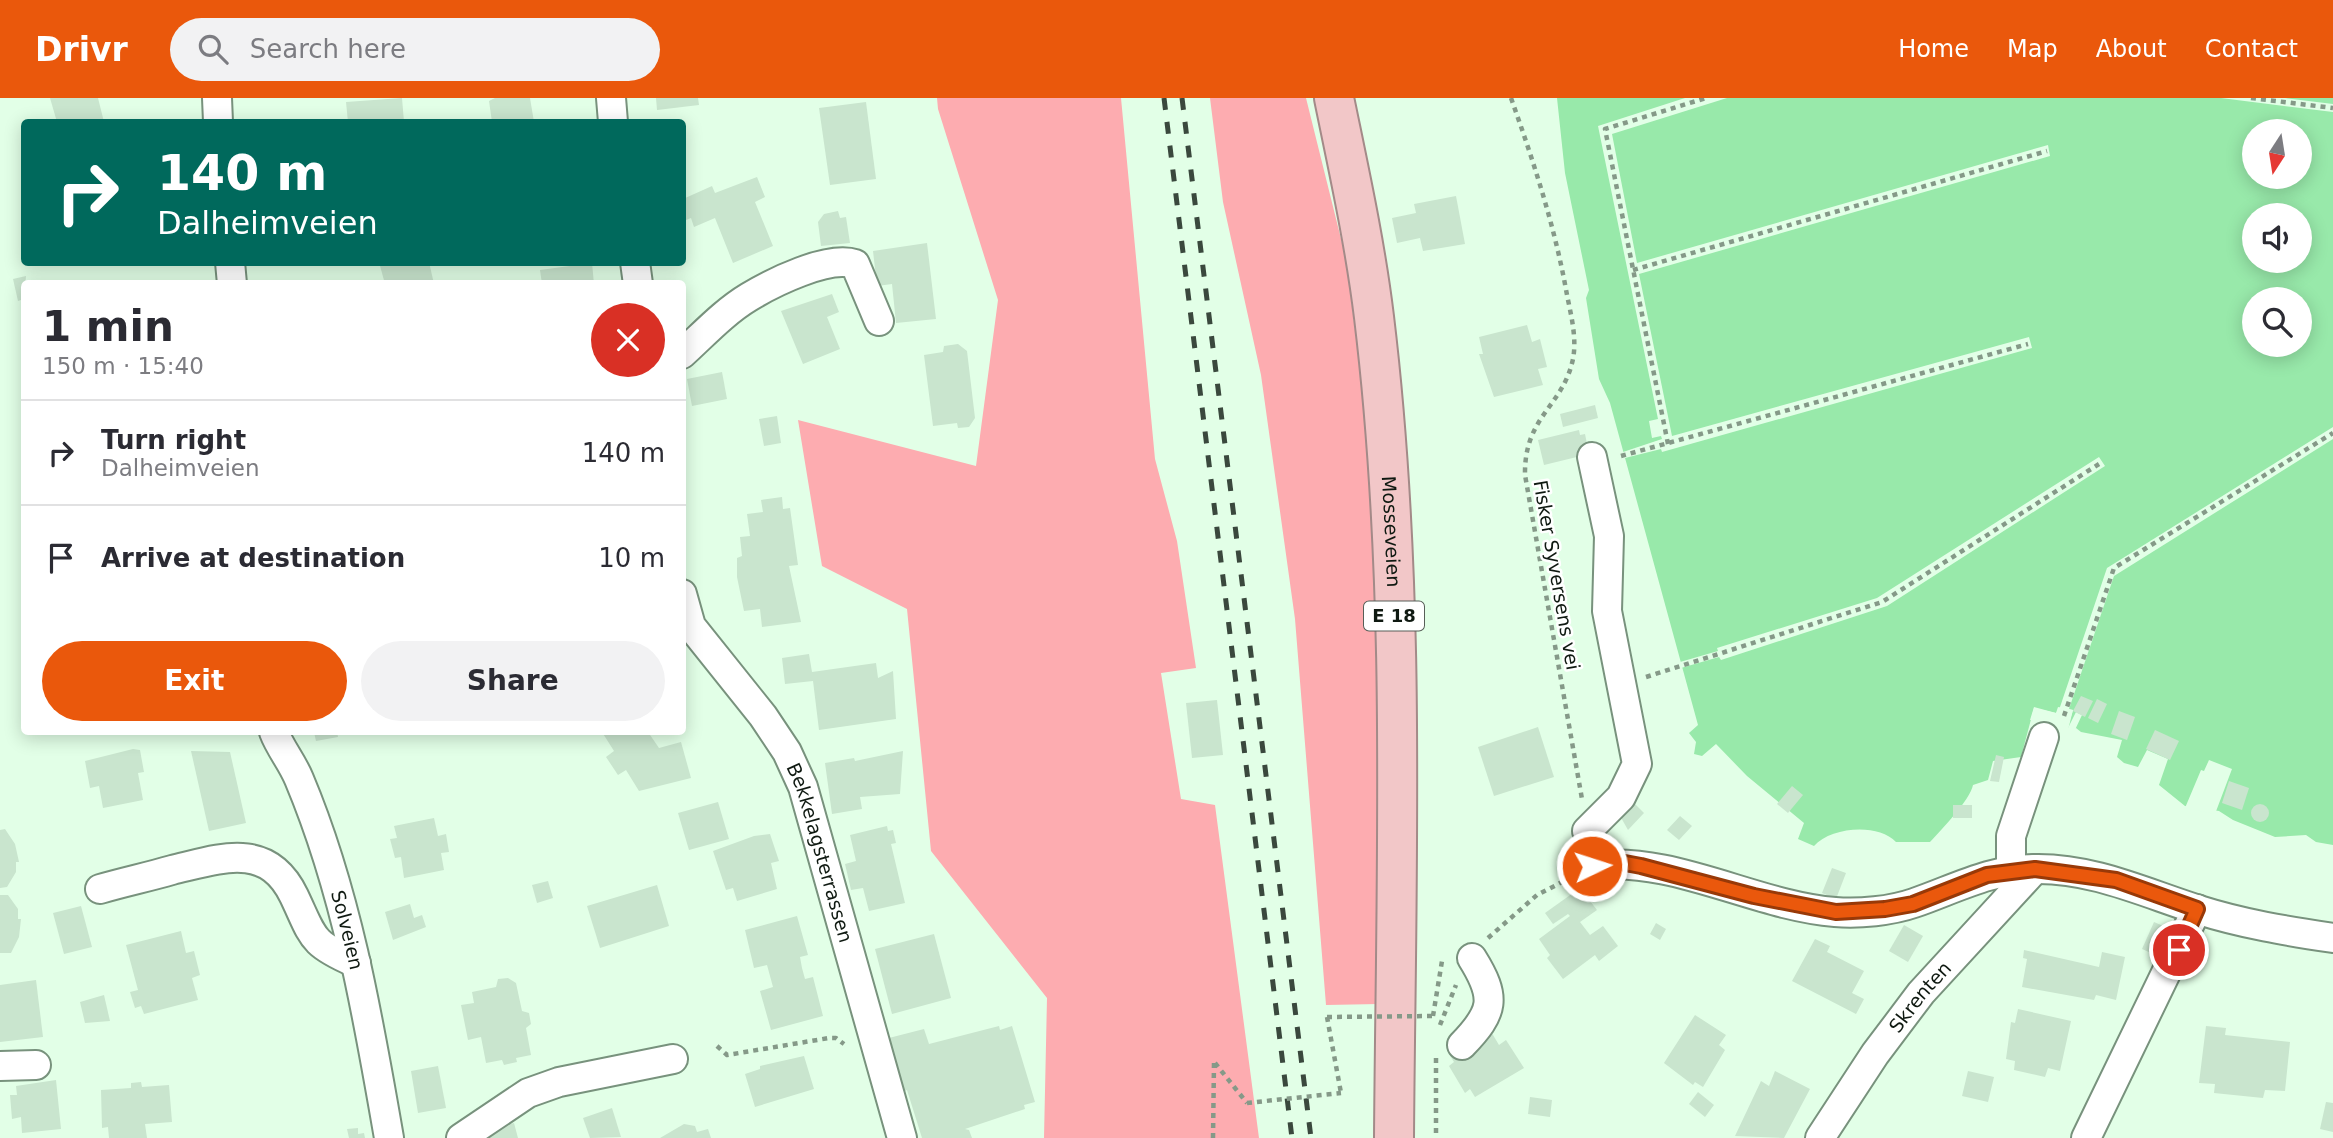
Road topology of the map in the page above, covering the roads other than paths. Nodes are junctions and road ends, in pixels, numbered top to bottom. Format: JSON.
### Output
{"nodes":[{"id":1,"x":217,"y":98,"type":"edge"},
{"id":2,"x":611,"y":98,"type":"edge"},
{"id":3,"x":1334,"y":98,"type":"edge"},
{"id":4,"x":218,"y":119,"type":"edge"},
{"id":5,"x":613,"y":119,"type":"edge"},
{"id":6,"x":879,"y":321,"type":"dead end"},
{"id":7,"x":686,"y":351,"type":"edge"},
{"id":8,"x":1592,"y":459,"type":"road end"},
{"id":9,"x":687,"y":629,"type":"edge"},
{"id":10,"x":276,"y":735,"type":"edge"},
{"id":11,"x":2043,"y":737,"type":"dead end"},
{"id":12,"x":1587,"y":831,"type":"road end"},
{"id":13,"x":1592,"y":866,"type":"road end"},
{"id":14,"x":2023,"y":870,"type":"junction"},
{"id":15,"x":100,"y":889,"type":"dead end"},
{"id":16,"x":2197,"y":909,"type":"junction"},
{"id":17,"x":2333,"y":938,"type":"edge"},
{"id":18,"x":1472,"y":958,"type":"road end"},
{"id":19,"x":356,"y":962,"type":"junction"},
{"id":20,"x":1449,"y":1050,"type":"road end"},
{"id":21,"x":673,"y":1059,"type":"dead end"},
{"id":22,"x":36,"y":1065,"type":"dead end"},
{"id":23,"x":0,"y":1066,"type":"edge"},
{"id":24,"x":389,"y":1138,"type":"edge"},
{"id":25,"x":461,"y":1138,"type":"edge"},
{"id":26,"x":902,"y":1138,"type":"edge"},
{"id":27,"x":1394,"y":1138,"type":"edge"},
{"id":28,"x":1820,"y":1138,"type":"edge"},
{"id":29,"x":2085,"y":1138,"type":"edge"}],
"edges":[{"from":1,"to":4,"type":"street"},
{"from":2,"to":5,"type":"street"},
{"from":3,"to":27,"type":"highway","name":"Mosseveien","number":"E 18"},
{"from":6,"to":7,"type":"street"},
{"from":8,"to":12,"type":"street"},
{"from":9,"to":26,"type":"street","name":"Bekkelagsterrassen"},
{"from":10,"to":19,"type":"street","name":"Solveien"},
{"from":11,"to":14,"type":"street"},
{"from":13,"to":14,"type":"street"},
{"from":14,"to":16,"type":"street"},
{"from":14,"to":28,"type":"street","name":"Skrenten"},
{"from":15,"to":19,"type":"street"},
{"from":16,"to":17,"type":"street"},
{"from":16,"to":29,"type":"street"},
{"from":18,"to":20,"type":"street"},
{"from":19,"to":24,"type":"street","name":"Solveien"},
{"from":21,"to":25,"type":"street"},
{"from":22,"to":23,"type":"street"}]}
